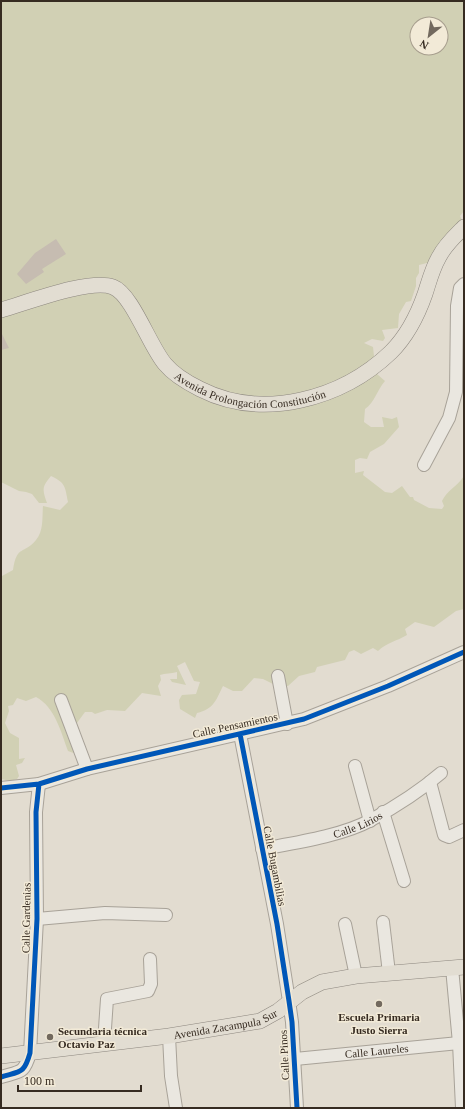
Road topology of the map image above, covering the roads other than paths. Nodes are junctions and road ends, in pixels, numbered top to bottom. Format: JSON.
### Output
{"nodes":[{"id":1,"x":464,"y":227,"type":"edge"},
{"id":2,"x":464,"y":284,"type":"edge"},
{"id":3,"x":1,"y":310,"type":"edge"},
{"id":4,"x":424,"y":465,"type":"dead end"},
{"id":5,"x":464,"y":652,"type":"edge"},
{"id":6,"x":278,"y":676,"type":"dead end"},
{"id":7,"x":61,"y":700,"type":"dead end"},
{"id":8,"x":287,"y":724,"type":"junction"},
{"id":9,"x":240,"y":734,"type":"junction"},
{"id":10,"x":355,"y":766,"type":"dead end"},
{"id":11,"x":87,"y":769,"type":"junction"},
{"id":12,"x":441,"y":772,"type":"dead end"},
{"id":13,"x":430,"y":782,"type":"junction"},
{"id":14,"x":39,"y":784,"type":"junction"},
{"id":15,"x":1,"y":788,"type":"edge"},
{"id":16,"x":383,"y":812,"type":"junction"},
{"id":17,"x":370,"y":821,"type":"junction"},
{"id":18,"x":464,"y":830,"type":"edge"},
{"id":19,"x":262,"y":849,"type":"junction"},
{"id":20,"x":404,"y":881,"type":"dead end"},
{"id":21,"x":166,"y":915,"type":"dead end"},
{"id":22,"x":37,"y":919,"type":"junction"},
{"id":23,"x":383,"y":922,"type":"dead end"},
{"id":24,"x":345,"y":924,"type":"dead end"},
{"id":25,"x":150,"y":959,"type":"dead end"},
{"id":26,"x":458,"y":967,"type":"edge"},
{"id":27,"x":389,"y":973,"type":"junction"},
{"id":28,"x":356,"y":976,"type":"junction"},
{"id":29,"x":289,"y":1002,"type":"junction"},
{"id":30,"x":169,"y":1036,"type":"junction"},
{"id":31,"x":104,"y":1043,"type":"junction"},
{"id":32,"x":459,"y":1043,"type":"junction"},
{"id":33,"x":30,"y":1053,"type":"junction"},
{"id":34,"x":1,"y":1056,"type":"edge"},
{"id":35,"x":295,"y":1059,"type":"junction"},
{"id":36,"x":1,"y":1077,"type":"edge"},
{"id":37,"x":176,"y":1108,"type":"edge"},
{"id":38,"x":297,"y":1108,"type":"edge"},
{"id":39,"x":462,"y":1108,"type":"edge"}],
"edges":[{"from":1,"to":3,"type":"main road","name":"Avenida Prolongación Constitución"},
{"from":2,"to":4,"type":"street"},
{"from":5,"to":8,"type":"street","name":"Calle Pensamientos"},
{"from":6,"to":8,"type":"street"},
{"from":7,"to":11,"type":"street"},
{"from":8,"to":9,"type":"street","name":"Calle Pensamientos"},
{"from":9,"to":11,"type":"street","name":"Calle Pensamientos"},
{"from":9,"to":19,"type":"street","name":"Calle Bugambilias"},
{"from":10,"to":17,"type":"street"},
{"from":11,"to":14,"type":"street","name":"Calle Pensamientos"},
{"from":12,"to":13,"type":"street","name":"Calle Lirios"},
{"from":13,"to":16,"type":"street","name":"Calle Lirios"},
{"from":13,"to":18,"type":"street"},
{"from":14,"to":15,"type":"street","name":"Calle Pensamientos"},
{"from":14,"to":22,"type":"street","name":"Calle Gardenias"},
{"from":16,"to":17,"type":"street","name":"Calle Lirios"},
{"from":16,"to":20,"type":"street"},
{"from":17,"to":19,"type":"street","name":"Calle Lirios"},
{"from":19,"to":29,"type":"street","name":"Calle Bugambilias"},
{"from":21,"to":22,"type":"street"},
{"from":22,"to":33,"type":"street","name":"Calle Gardenias"},
{"from":23,"to":27,"type":"street"},
{"from":24,"to":28,"type":"street"},
{"from":25,"to":31,"type":"street"},
{"from":26,"to":27,"type":"main road","name":"Avenida Zacampula Sur"},
{"from":26,"to":32,"type":"street"},
{"from":27,"to":28,"type":"main road","name":"Avenida Zacampula Sur"},
{"from":28,"to":29,"type":"main road","name":"Avenida Zacampula Sur"},
{"from":29,"to":30,"type":"main road","name":"Avenida Zacampula Sur"},
{"from":29,"to":35,"type":"street","name":"Calle Pinos"},
{"from":30,"to":31,"type":"main road","name":"Avenida Zacampula Sur"},
{"from":30,"to":37,"type":"street"},
{"from":31,"to":33,"type":"main road","name":"Avenida Zacampula Sur"},
{"from":32,"to":35,"type":"street","name":"Calle Laureles"},
{"from":32,"to":39,"type":"street"},
{"from":33,"to":34,"type":"main road","name":"Avenida Zacampula Sur"},
{"from":33,"to":36,"type":"street"},
{"from":35,"to":38,"type":"street","name":"Calle Pinos"}]}
